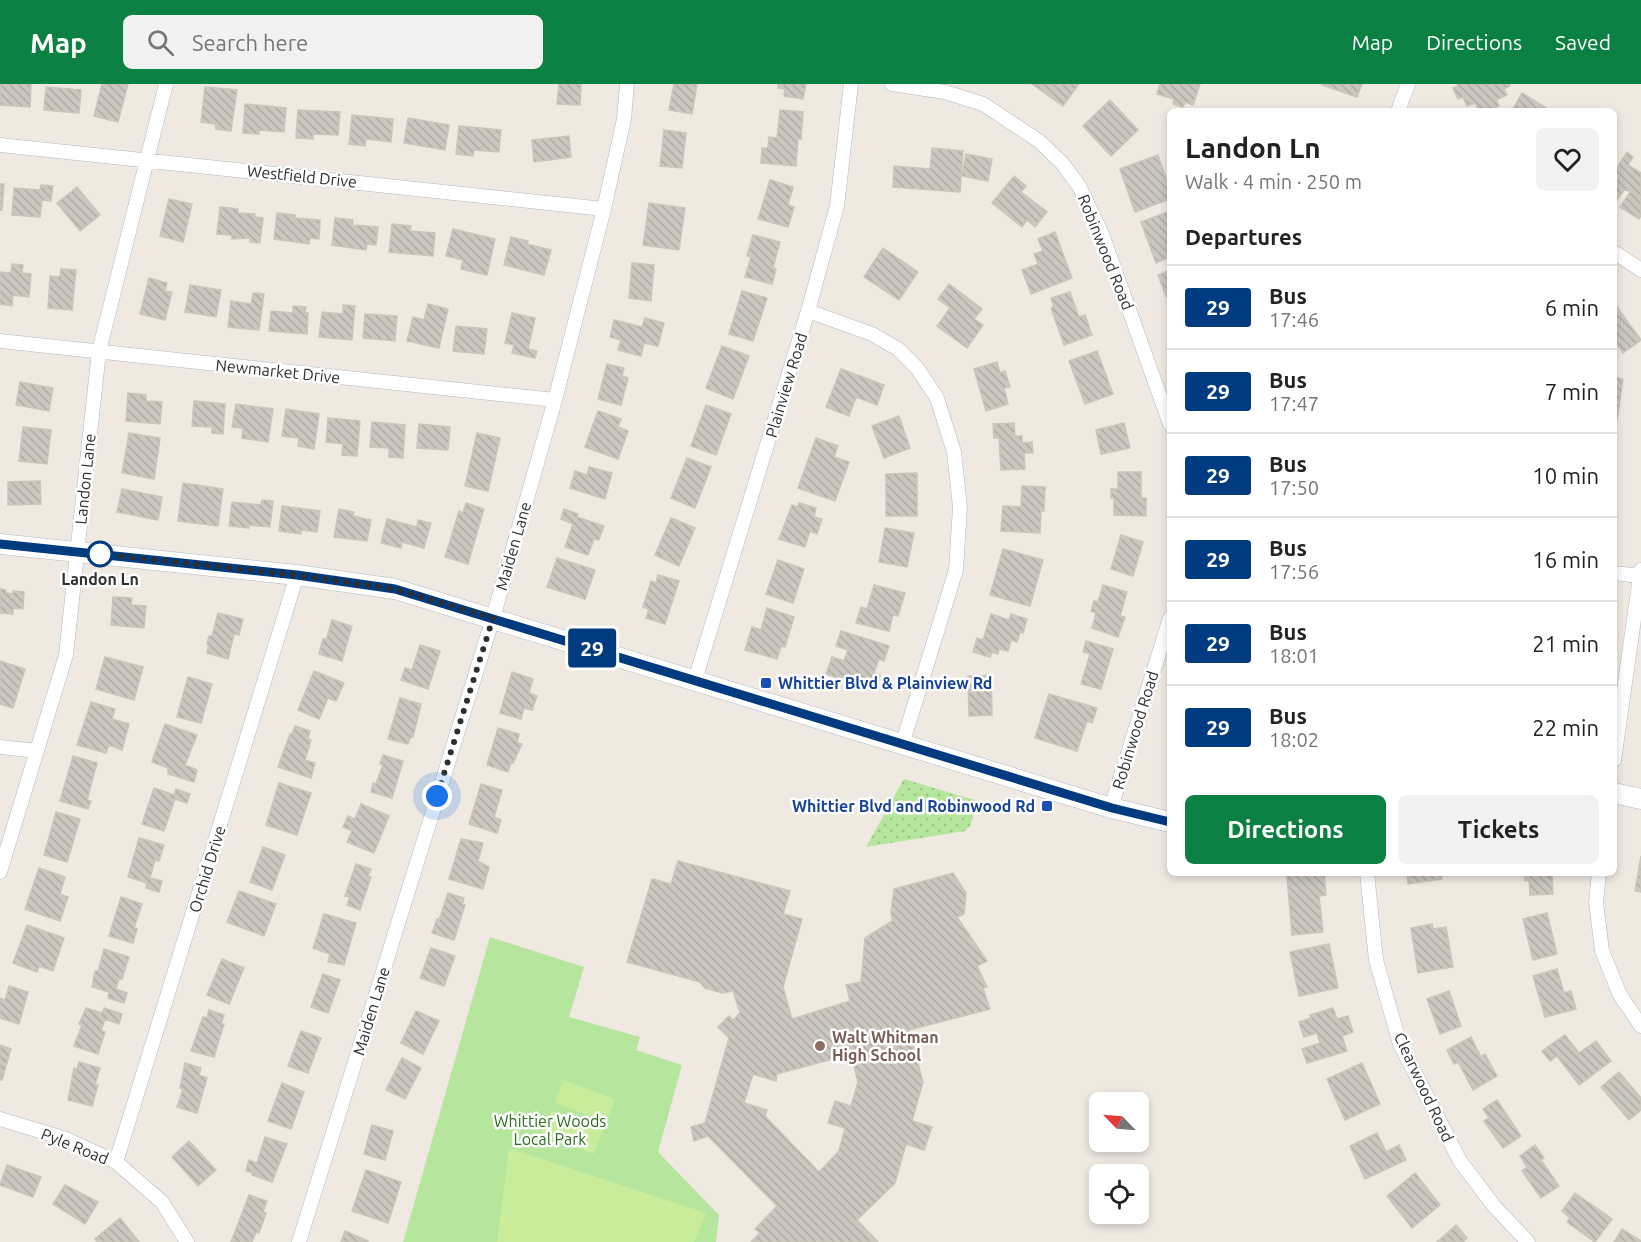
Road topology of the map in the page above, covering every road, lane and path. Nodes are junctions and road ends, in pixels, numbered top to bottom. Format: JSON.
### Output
{"nodes":[{"id":1,"x":166,"y":84,"type":"edge"},
{"id":2,"x":627,"y":84,"type":"edge"},
{"id":3,"x":850,"y":84,"type":"edge"},
{"id":4,"x":892,"y":84,"type":"edge"},
{"id":5,"x":1408,"y":84,"type":"edge"},
{"id":6,"x":1400,"y":108,"type":"edge"},
{"id":7,"x":0,"y":145,"type":"edge"},
{"id":8,"x":147,"y":159,"type":"junction"},
{"id":9,"x":604,"y":209,"type":"junction"},
{"id":10,"x":1617,"y":254,"type":"edge"},
{"id":11,"x":1641,"y":270,"type":"edge"},
{"id":12,"x":808,"y":311,"type":"junction"},
{"id":13,"x":0,"y":341,"type":"edge"},
{"id":14,"x":99,"y":351,"type":"junction"},
{"id":15,"x":555,"y":400,"type":"junction"},
{"id":16,"x":1167,"y":416,"type":"edge"},
{"id":17,"x":0,"y":544,"type":"edge"},
{"id":18,"x":77,"y":552,"type":"junction"},
{"id":19,"x":1617,"y":573,"type":"edge"},
{"id":20,"x":1641,"y":573,"type":"edge"},
{"id":21,"x":297,"y":575,"type":"junction"},
{"id":22,"x":493,"y":618,"type":"junction"},
{"id":23,"x":1167,"y":628,"type":"edge"},
{"id":24,"x":695,"y":680,"type":"junction"},
{"id":25,"x":1617,"y":739,"type":"edge"},
{"id":26,"x":902,"y":744,"type":"junction"},
{"id":27,"x":0,"y":747,"type":"edge"},
{"id":28,"x":37,"y":751,"type":"junction"},
{"id":29,"x":1617,"y":795,"type":"edge"},
{"id":30,"x":1641,"y":799,"type":"edge"},
{"id":31,"x":1112,"y":808,"type":"junction"},
{"id":32,"x":1167,"y":821,"type":"edge"},
{"id":33,"x":0,"y":872,"type":"edge"},
{"id":34,"x":1367,"y":876,"type":"edge"},
{"id":35,"x":1599,"y":876,"type":"edge"},
{"id":36,"x":1641,"y":1026,"type":"edge"},
{"id":37,"x":0,"y":1119,"type":"edge"},
{"id":38,"x":117,"y":1162,"type":"junction"},
{"id":39,"x":188,"y":1242,"type":"edge"},
{"id":40,"x":299,"y":1242,"type":"edge"},
{"id":41,"x":1528,"y":1242,"type":"edge"}],
"edges":[{"from":1,"to":8,"type":"street","name":"Landon Lane"},
{"from":2,"to":9,"type":"street","name":"Maiden Lane"},
{"from":3,"to":12,"type":"street","name":"Plainview Road"},
{"from":4,"to":16,"type":"street","name":"Robinwood Road"},
{"from":5,"to":6,"type":"street"},
{"from":7,"to":8,"type":"street","name":"Westfield Drive"},
{"from":8,"to":9,"type":"street","name":"Westfield Drive"},
{"from":8,"to":14,"type":"street","name":"Landon Lane"},
{"from":9,"to":15,"type":"street","name":"Maiden Lane"},
{"from":10,"to":11,"type":"street"},
{"from":12,"to":24,"type":"street","name":"Plainview Road"},
{"from":12,"to":26,"type":"street"},
{"from":13,"to":14,"type":"street","name":"Newmarket Drive"},
{"from":14,"to":15,"type":"street","name":"Newmarket Drive"},
{"from":14,"to":18,"type":"street","name":"Landon Lane"},
{"from":15,"to":22,"type":"street","name":"Maiden Lane"},
{"from":17,"to":18,"type":"street"},
{"from":18,"to":21,"type":"street"},
{"from":18,"to":28,"type":"street","name":"Landon Lane"},
{"from":19,"to":20,"type":"street"},
{"from":20,"to":25,"type":"street"},
{"from":21,"to":22,"type":"street"},
{"from":21,"to":38,"type":"street","name":"Orchid Drive"},
{"from":22,"to":24,"type":"street"},
{"from":22,"to":40,"type":"street","name":"Maiden Lane"},
{"from":23,"to":31,"type":"street","name":"Robinwood Road"},
{"from":24,"to":26,"type":"street"},
{"from":26,"to":31,"type":"street"},
{"from":27,"to":28,"type":"street"},
{"from":28,"to":33,"type":"street","name":"Landon Lane"},
{"from":29,"to":30,"type":"street"},
{"from":31,"to":32,"type":"street"},
{"from":34,"to":41,"type":"street","name":"Clearwood Road"},
{"from":35,"to":36,"type":"street"},
{"from":37,"to":38,"type":"street","name":"Pyle Road"},
{"from":38,"to":39,"type":"street","name":"Pyle Road"}]}
